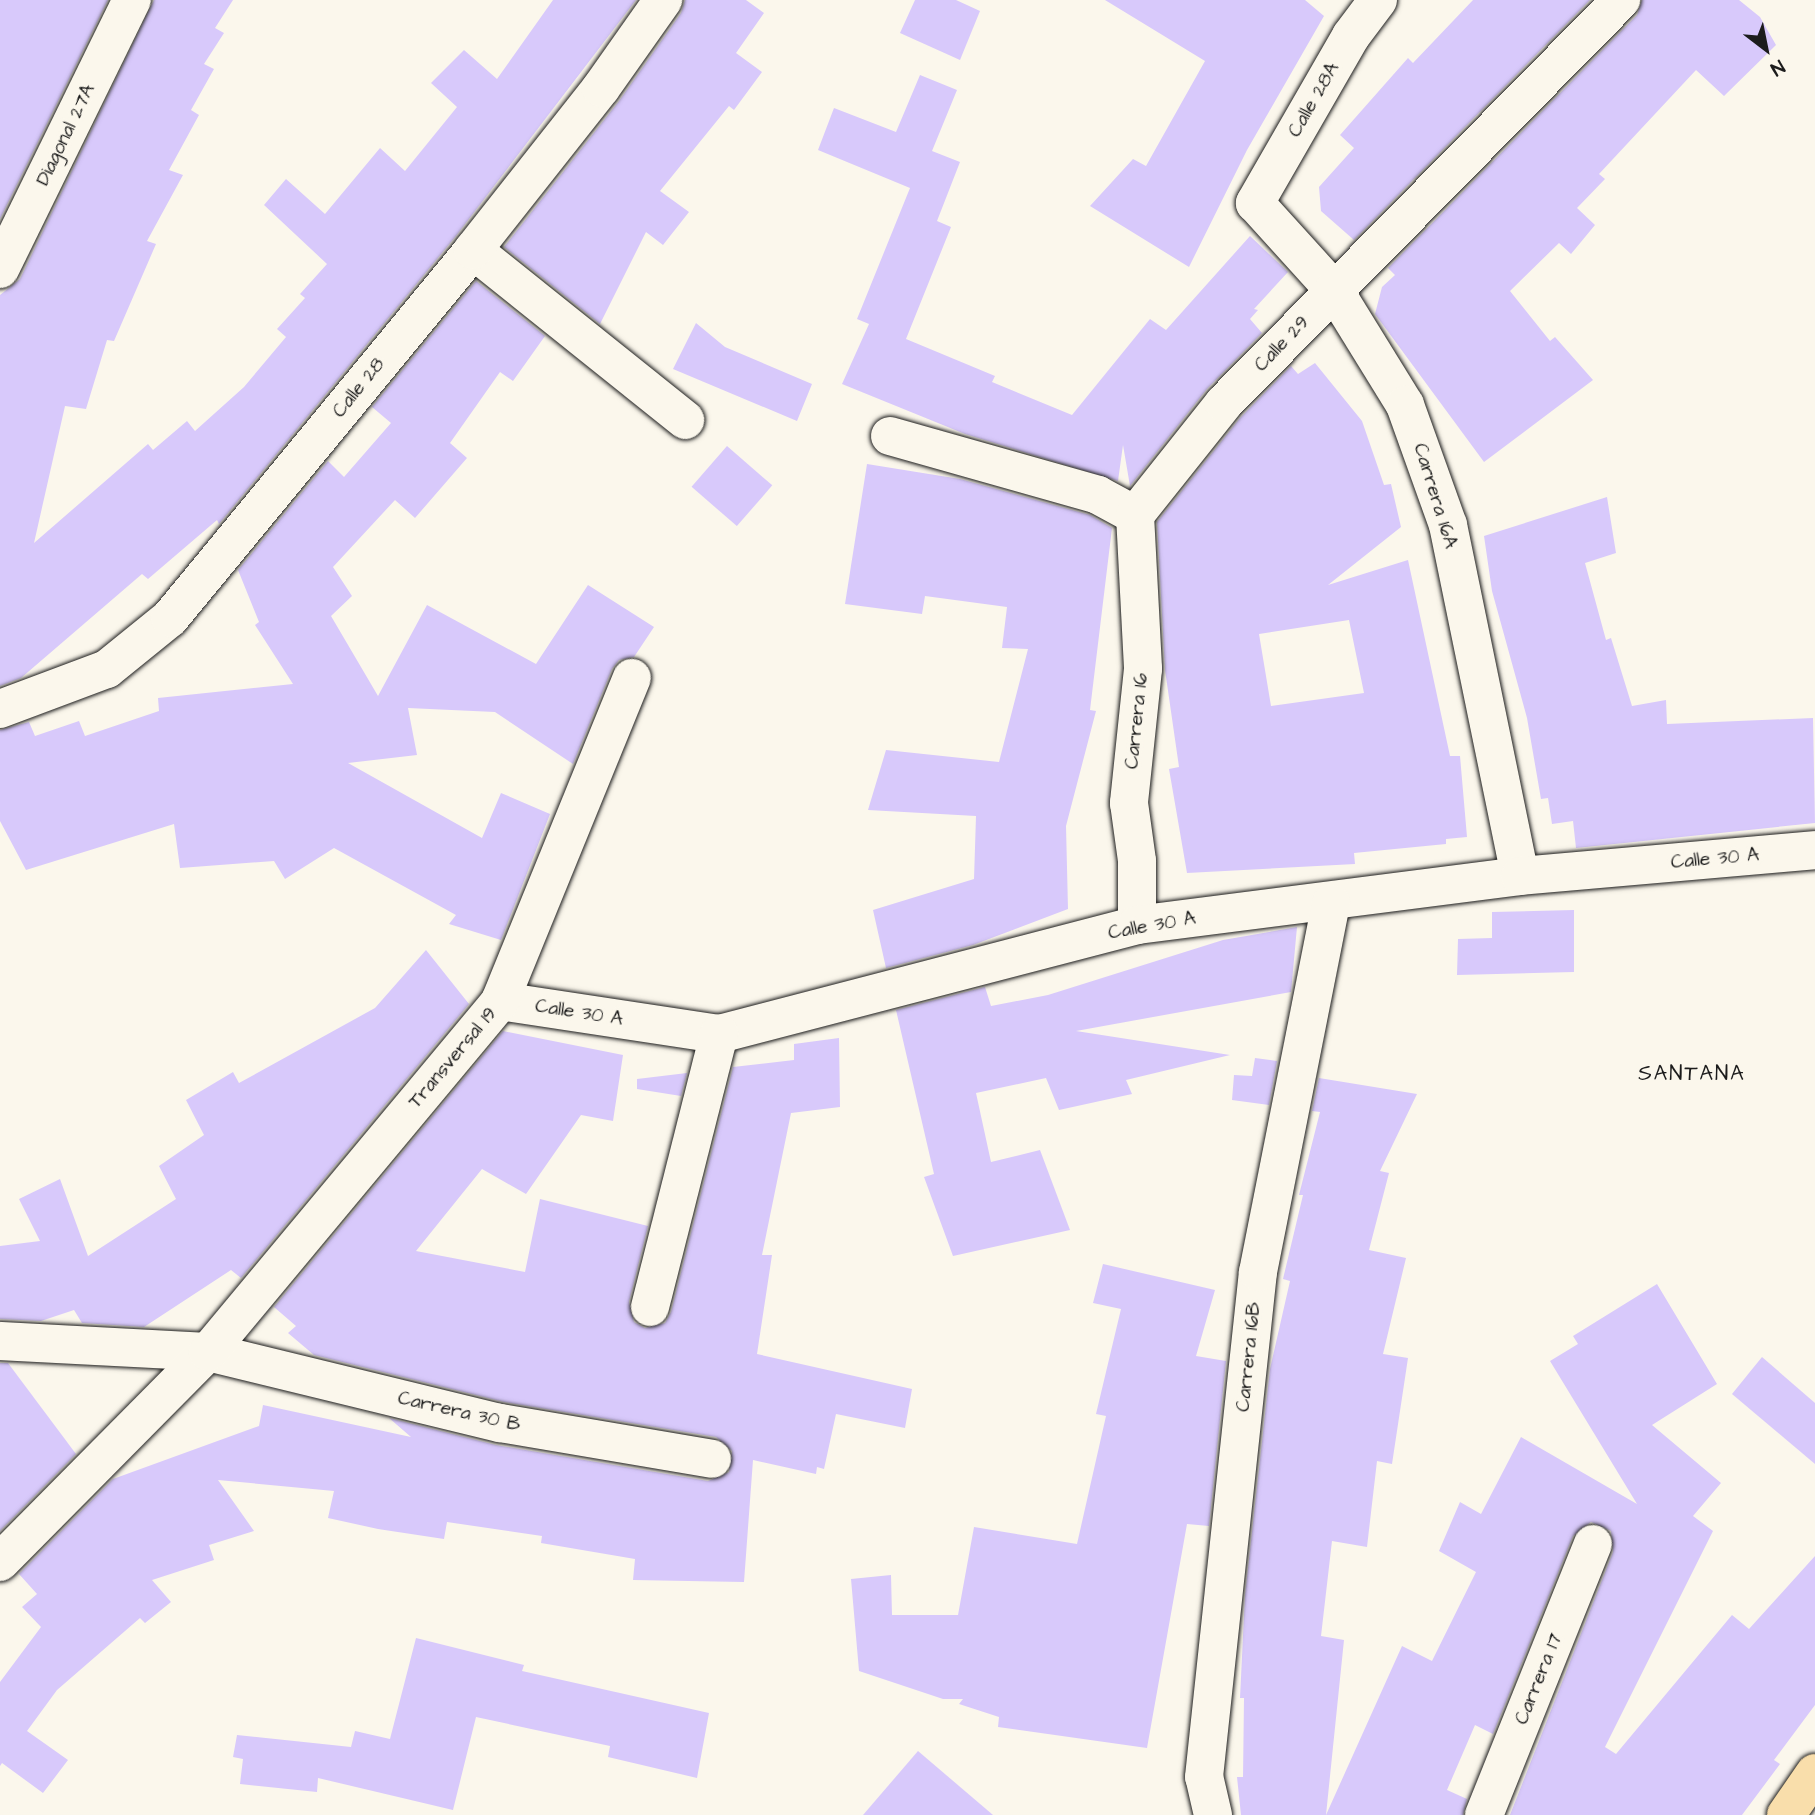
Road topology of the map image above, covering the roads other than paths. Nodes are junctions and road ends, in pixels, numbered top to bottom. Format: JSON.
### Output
{"nodes":[{"id":1,"x":132,"y":0,"type":"edge"},
{"id":2,"x":663,"y":0,"type":"edge"},
{"id":3,"x":1378,"y":0,"type":"edge"},
{"id":4,"x":1621,"y":0,"type":"edge"},
{"id":5,"x":1255,"y":203,"type":"joint"},
{"id":6,"x":473,"y":250,"type":"junction"},
{"id":7,"x":0,"y":269,"type":"edge"},
{"id":8,"x":1334,"y":290,"type":"junction"},
{"id":9,"x":685,"y":420,"type":"dead end"},
{"id":10,"x":890,"y":436,"type":"dead end"},
{"id":11,"x":1135,"y":515,"type":"junction"},
{"id":12,"x":632,"y":678,"type":"dead end"},
{"id":13,"x":0,"y":709,"type":"edge"},
{"id":14,"x":1815,"y":850,"type":"edge"},
{"id":15,"x":1520,"y":876,"type":"junction"},
{"id":16,"x":1331,"y":903,"type":"junction"},
{"id":17,"x":1137,"y":925,"type":"junction"},
{"id":18,"x":500,"y":1001,"type":"junction"},
{"id":19,"x":719,"y":1034,"type":"junction"},
{"id":20,"x":650,"y":1307,"type":"dead end"},
{"id":21,"x":0,"y":1341,"type":"edge"},
{"id":22,"x":208,"y":1352,"type":"junction"},
{"id":23,"x":712,"y":1460,"type":"dead end"},
{"id":24,"x":1593,"y":1544,"type":"dead end"},
{"id":25,"x":0,"y":1562,"type":"edge"},
{"id":26,"x":1815,"y":1773,"type":"edge"},
{"id":27,"x":1213,"y":1815,"type":"edge"},
{"id":28,"x":1484,"y":1815,"type":"edge"},
{"id":29,"x":1786,"y":1815,"type":"edge"}],
"edges":[{"from":1,"to":7,"type":"street","name":"Diagonal 27A"},
{"from":2,"to":6,"type":"street","name":"Calle 28"},
{"from":3,"to":5,"type":"street","name":"Calle 28A"},
{"from":4,"to":8,"type":"street","name":"Calle 29"},
{"from":5,"to":8,"type":"street","name":"Carrera 16A"},
{"from":6,"to":9,"type":"street"},
{"from":6,"to":13,"type":"street","name":"Calle 28"},
{"from":8,"to":11,"type":"street","name":"Calle 29"},
{"from":8,"to":15,"type":"street","name":"Carrera 16A"},
{"from":10,"to":11,"type":"street"},
{"from":11,"to":17,"type":"street","name":"Carrera 16"},
{"from":12,"to":18,"type":"street","name":"Transversal 19"},
{"from":14,"to":15,"type":"street","name":"Calle 30 A"},
{"from":15,"to":16,"type":"street","name":"Calle 30 A"},
{"from":16,"to":17,"type":"street","name":"Calle 30 A"},
{"from":16,"to":27,"type":"street","name":"Carrera 16B"},
{"from":17,"to":19,"type":"street","name":"Calle 30 A"},
{"from":18,"to":19,"type":"street","name":"Calle 30 A"},
{"from":18,"to":22,"type":"street","name":"Transversal 19"},
{"from":19,"to":20,"type":"street"},
{"from":21,"to":22,"type":"street","name":"Carrera 30 B"},
{"from":22,"to":23,"type":"street","name":"Carrera 30 B"},
{"from":22,"to":25,"type":"street","name":"Transversal 19"},
{"from":24,"to":28,"type":"street","name":"Carrera 17"},
{"from":26,"to":29,"type":"main road"}]}
